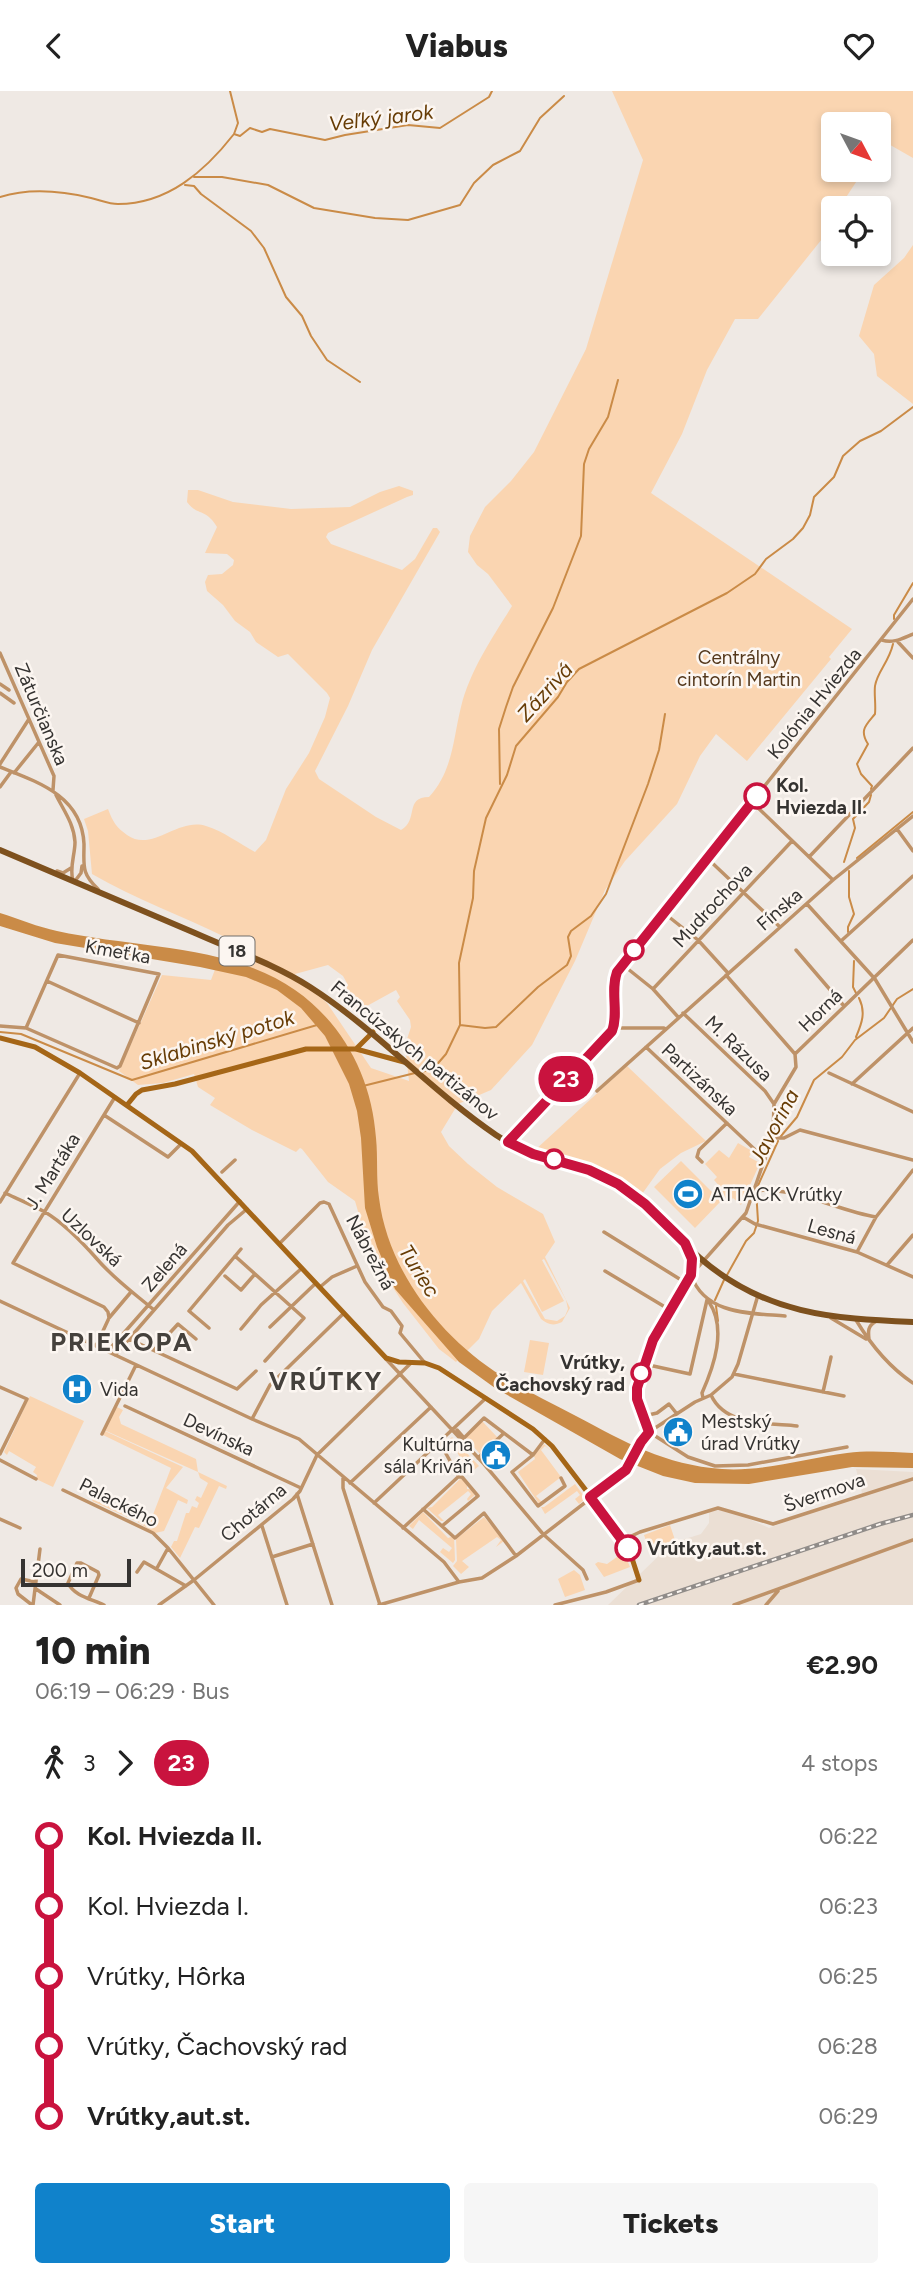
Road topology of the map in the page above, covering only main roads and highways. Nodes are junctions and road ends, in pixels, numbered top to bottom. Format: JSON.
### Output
{"nodes":[{"id":1,"x":0,"y":851,"type":"edge"},
{"id":2,"x":913,"y":1322,"type":"edge"}],
"edges":[{"from":1,"to":2,"type":"main road","name":"Francúzskych partizánov","number":"18"}]}
